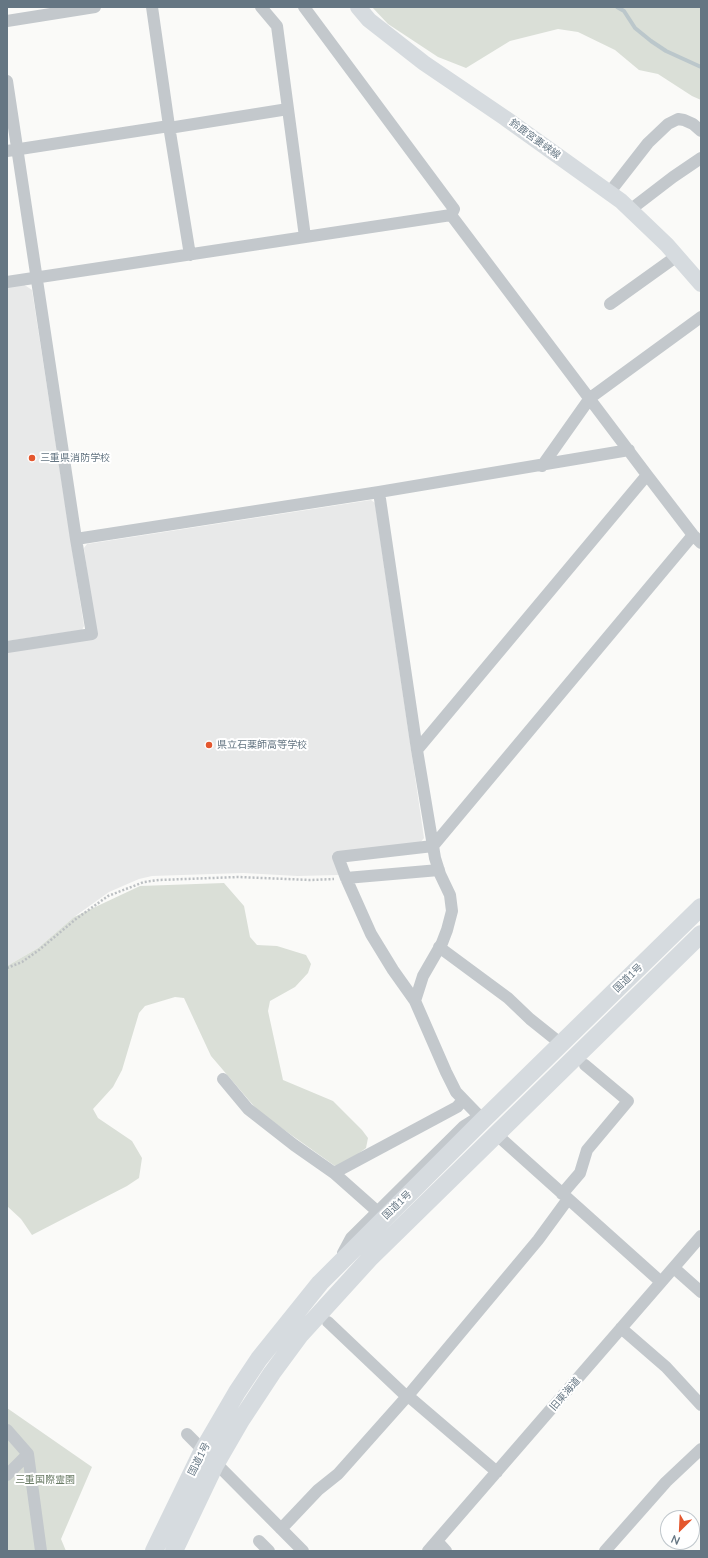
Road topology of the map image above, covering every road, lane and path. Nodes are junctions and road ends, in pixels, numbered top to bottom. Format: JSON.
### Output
{"nodes":[{"id":1,"x":95,"y":7,"type":"edge"},
{"id":2,"x":152,"y":7,"type":"edge"},
{"id":3,"x":261,"y":7,"type":"edge"},
{"id":4,"x":304,"y":7,"type":"edge"},
{"id":5,"x":358,"y":7,"type":"edge"},
{"id":6,"x":7,"y":21,"type":"edge"},
{"id":7,"x":7,"y":81,"type":"edge"},
{"id":8,"x":288,"y":109,"type":"junction"},
{"id":9,"x":169,"y":127,"type":"junction"},
{"id":10,"x":701,"y":131,"type":"edge"},
{"id":11,"x":12,"y":150,"type":"edge"},
{"id":12,"x":701,"y":158,"type":"edge"},
{"id":13,"x":609,"y":193,"type":"junction"},
{"id":14,"x":630,"y":210,"type":"junction"},
{"id":15,"x":451,"y":215,"type":"junction"},
{"id":16,"x":305,"y":237,"type":"junction"},
{"id":17,"x":190,"y":255,"type":"junction"},
{"id":18,"x":677,"y":256,"type":"junction"},
{"id":19,"x":36,"y":278,"type":"junction"},
{"id":20,"x":7,"y":282,"type":"edge"},
{"id":21,"x":701,"y":284,"type":"edge"},
{"id":22,"x":610,"y":304,"type":"dead end"},
{"id":23,"x":701,"y":317,"type":"edge"},
{"id":24,"x":590,"y":398,"type":"junction"},
{"id":25,"x":629,"y":450,"type":"junction"},
{"id":26,"x":542,"y":466,"type":"junction"},
{"id":27,"x":647,"y":475,"type":"junction"},
{"id":28,"x":379,"y":492,"type":"junction"},
{"id":29,"x":698,"y":537,"type":"edge"},
{"id":30,"x":76,"y":539,"type":"junction"},
{"id":31,"x":7,"y":647,"type":"edge"},
{"id":32,"x":417,"y":750,"type":"junction"},
{"id":33,"x":433,"y":846,"type":"junction"},
{"id":34,"x":439,"y":870,"type":"junction"},
{"id":35,"x":346,"y":878,"type":"junction"},
{"id":36,"x":701,"y":907,"type":"edge"},
{"id":37,"x":701,"y":934,"type":"edge"},
{"id":38,"x":439,"y":947,"type":"junction"},
{"id":39,"x":7,"y":968,"type":"edge"},
{"id":40,"x":415,"y":1000,"type":"junction"},
{"id":41,"x":555,"y":1039,"type":"dead end"},
{"id":42,"x":585,"y":1065,"type":"dead end"},
{"id":43,"x":223,"y":1078,"type":"dead end"},
{"id":44,"x":462,"y":1100,"type":"junction"},
{"id":45,"x":481,"y":1118,"type":"junction"},
{"id":46,"x":497,"y":1135,"type":"junction"},
{"id":47,"x":334,"y":1173,"type":"junction"},
{"id":48,"x":565,"y":1196,"type":"junction"},
{"id":49,"x":378,"y":1212,"type":"junction"},
{"id":50,"x":701,"y":1236,"type":"edge"},
{"id":51,"x":335,"y":1266,"type":"junction"},
{"id":52,"x":674,"y":1268,"type":"junction"},
{"id":53,"x":661,"y":1282,"type":"junction"},
{"id":54,"x":701,"y":1292,"type":"edge"},
{"id":55,"x":328,"y":1322,"type":"dead end"},
{"id":56,"x":621,"y":1328,"type":"junction"},
{"id":57,"x":407,"y":1396,"type":"junction"},
{"id":58,"x":701,"y":1405,"type":"edge"},
{"id":59,"x":7,"y":1430,"type":"edge"},
{"id":60,"x":187,"y":1434,"type":"dead end"},
{"id":61,"x":701,"y":1449,"type":"edge"},
{"id":62,"x":28,"y":1454,"type":"junction"},
{"id":63,"x":497,"y":1472,"type":"junction"},
{"id":64,"x":7,"y":1475,"type":"edge"},
{"id":65,"x":281,"y":1529,"type":"junction"},
{"id":66,"x":437,"y":1541,"type":"junction"},
{"id":67,"x":259,"y":1542,"type":"dead end"},
{"id":68,"x":41,"y":1551,"type":"edge"},
{"id":69,"x":154,"y":1551,"type":"edge"},
{"id":70,"x":174,"y":1551,"type":"edge"},
{"id":71,"x":269,"y":1551,"type":"edge"},
{"id":72,"x":303,"y":1551,"type":"edge"},
{"id":73,"x":428,"y":1551,"type":"edge"},
{"id":74,"x":446,"y":1551,"type":"edge"},
{"id":75,"x":605,"y":1551,"type":"edge"}],
"edges":[{"from":1,"to":6,"type":"street"},
{"from":2,"to":9,"type":"street"},
{"from":3,"to":8,"type":"street"},
{"from":4,"to":15,"type":"street"},
{"from":5,"to":13,"type":"main road","name":"鈴鹿宮妻峡線"},
{"from":7,"to":11,"type":"street"},
{"from":8,"to":9,"type":"street"},
{"from":8,"to":16,"type":"street"},
{"from":9,"to":11,"type":"street"},
{"from":9,"to":17,"type":"street"},
{"from":10,"to":13,"type":"street"},
{"from":11,"to":19,"type":"street"},
{"from":12,"to":14,"type":"street"},
{"from":13,"to":14,"type":"main road","name":"鈴鹿宮妻峡線"},
{"from":14,"to":18,"type":"main road","name":"鈴鹿宮妻峡線"},
{"from":15,"to":16,"type":"street"},
{"from":15,"to":24,"type":"street"},
{"from":16,"to":17,"type":"street"},
{"from":17,"to":19,"type":"street"},
{"from":18,"to":21,"type":"main road","name":"鈴鹿宮妻峡線"},
{"from":18,"to":22,"type":"street"},
{"from":19,"to":20,"type":"street"},
{"from":19,"to":30,"type":"street"},
{"from":23,"to":24,"type":"street"},
{"from":24,"to":25,"type":"street"},
{"from":24,"to":26,"type":"street"},
{"from":25,"to":26,"type":"street"},
{"from":25,"to":27,"type":"street"},
{"from":26,"to":28,"type":"street"},
{"from":27,"to":29,"type":"street"},
{"from":27,"to":32,"type":"street"},
{"from":28,"to":30,"type":"street"},
{"from":28,"to":32,"type":"street"},
{"from":29,"to":33,"type":"street"},
{"from":30,"to":31,"type":"street"},
{"from":32,"to":33,"type":"street"},
{"from":33,"to":34,"type":"street"},
{"from":33,"to":35,"type":"street"},
{"from":34,"to":35,"type":"street"},
{"from":34,"to":38,"type":"street"},
{"from":35,"to":39,"type":"path"},
{"from":35,"to":40,"type":"street"},
{"from":36,"to":45,"type":"highway","name":"国道1号"},
{"from":37,"to":46,"type":"highway","name":"国道1号"},
{"from":38,"to":40,"type":"street"},
{"from":38,"to":41,"type":"street"},
{"from":40,"to":44,"type":"street"},
{"from":42,"to":48,"type":"street"},
{"from":43,"to":47,"type":"street"},
{"from":44,"to":45,"type":"street"},
{"from":44,"to":47,"type":"street"},
{"from":45,"to":49,"type":"street"},
{"from":45,"to":51,"type":"highway","name":"国道1号"},
{"from":46,"to":48,"type":"street"},
{"from":46,"to":70,"type":"highway","name":"国道1号"},
{"from":47,"to":49,"type":"street"},
{"from":48,"to":53,"type":"street"},
{"from":48,"to":57,"type":"street"},
{"from":49,"to":51,"type":"street"},
{"from":50,"to":52,"type":"street","name":"旧東海道"},
{"from":51,"to":69,"type":"highway","name":"国道1号"},
{"from":52,"to":53,"type":"street","name":"旧東海道"},
{"from":52,"to":54,"type":"street"},
{"from":53,"to":56,"type":"street","name":"旧東海道"},
{"from":55,"to":57,"type":"street"},
{"from":56,"to":58,"type":"street"},
{"from":56,"to":63,"type":"street","name":"旧東海道"},
{"from":57,"to":63,"type":"street"},
{"from":57,"to":65,"type":"street"},
{"from":59,"to":62,"type":"street"},
{"from":60,"to":65,"type":"street"},
{"from":61,"to":75,"type":"street"},
{"from":62,"to":64,"type":"street"},
{"from":62,"to":68,"type":"street"},
{"from":63,"to":66,"type":"street","name":"旧東海道"},
{"from":65,"to":72,"type":"street"},
{"from":66,"to":73,"type":"street","name":"旧東海道"},
{"from":66,"to":74,"type":"street"},
{"from":67,"to":71,"type":"street"}]}
